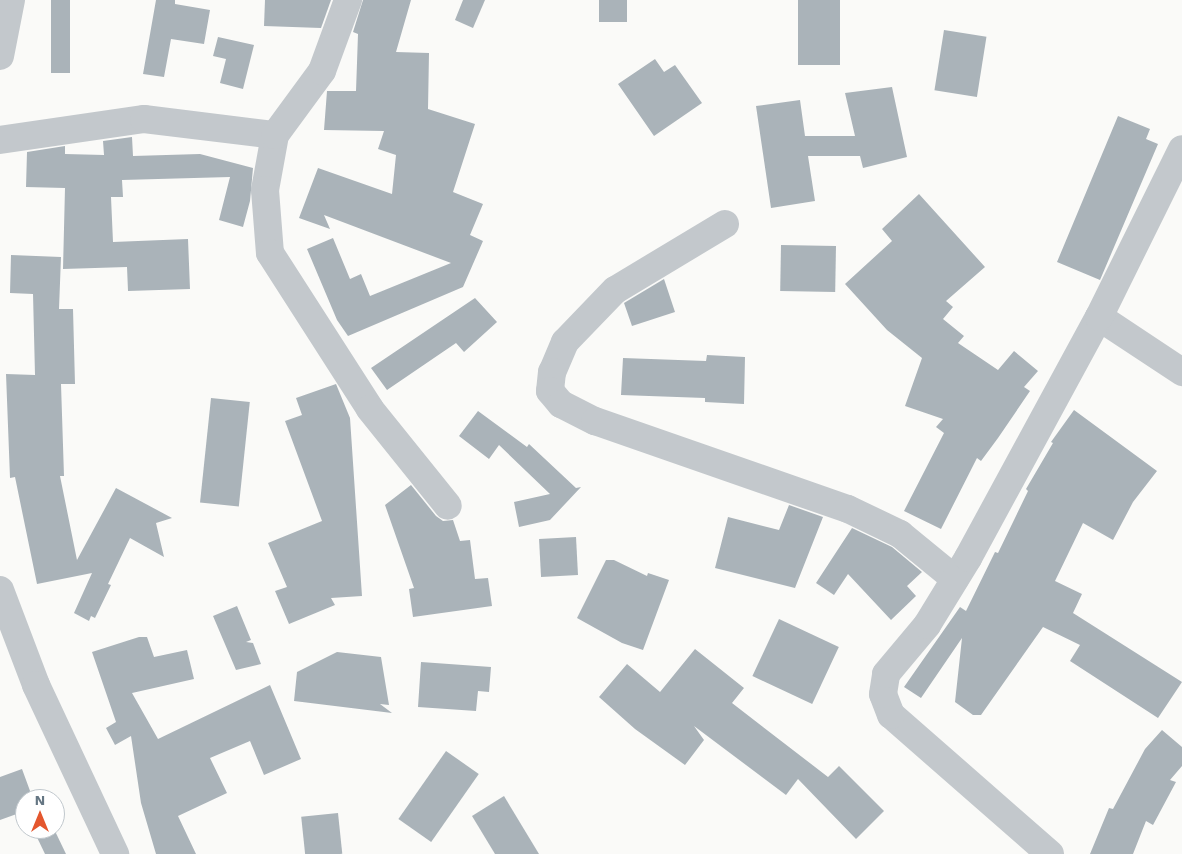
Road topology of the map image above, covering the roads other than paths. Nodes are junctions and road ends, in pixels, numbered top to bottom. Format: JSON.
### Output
{"nodes":[{"id":1,"x":11,"y":0,"type":"edge"},
{"id":2,"x":348,"y":0,"type":"edge"},
{"id":3,"x":0,"y":56,"type":"edge"},
{"id":4,"x":275,"y":135,"type":"junction"},
{"id":5,"x":0,"y":140,"type":"edge"},
{"id":6,"x":1182,"y":149,"type":"edge"},
{"id":7,"x":725,"y":224,"type":"dead end"},
{"id":8,"x":1099,"y":317,"type":"junction"},
{"id":9,"x":1182,"y":372,"type":"edge"},
{"id":10,"x":448,"y":506,"type":"dead end"},
{"id":11,"x":955,"y":579,"type":"junction"},
{"id":12,"x":0,"y":590,"type":"edge"},
{"id":13,"x":115,"y":854,"type":"edge"},
{"id":14,"x":1050,"y":854,"type":"edge"}],
"edges":[{"from":1,"to":3,"type":"street"},
{"from":2,"to":4,"type":"street"},
{"from":4,"to":5,"type":"street"},
{"from":4,"to":10,"type":"street"},
{"from":6,"to":8,"type":"street"},
{"from":7,"to":11,"type":"street"},
{"from":8,"to":9,"type":"street"},
{"from":8,"to":11,"type":"street"},
{"from":11,"to":14,"type":"street"},
{"from":12,"to":13,"type":"street"}]}
